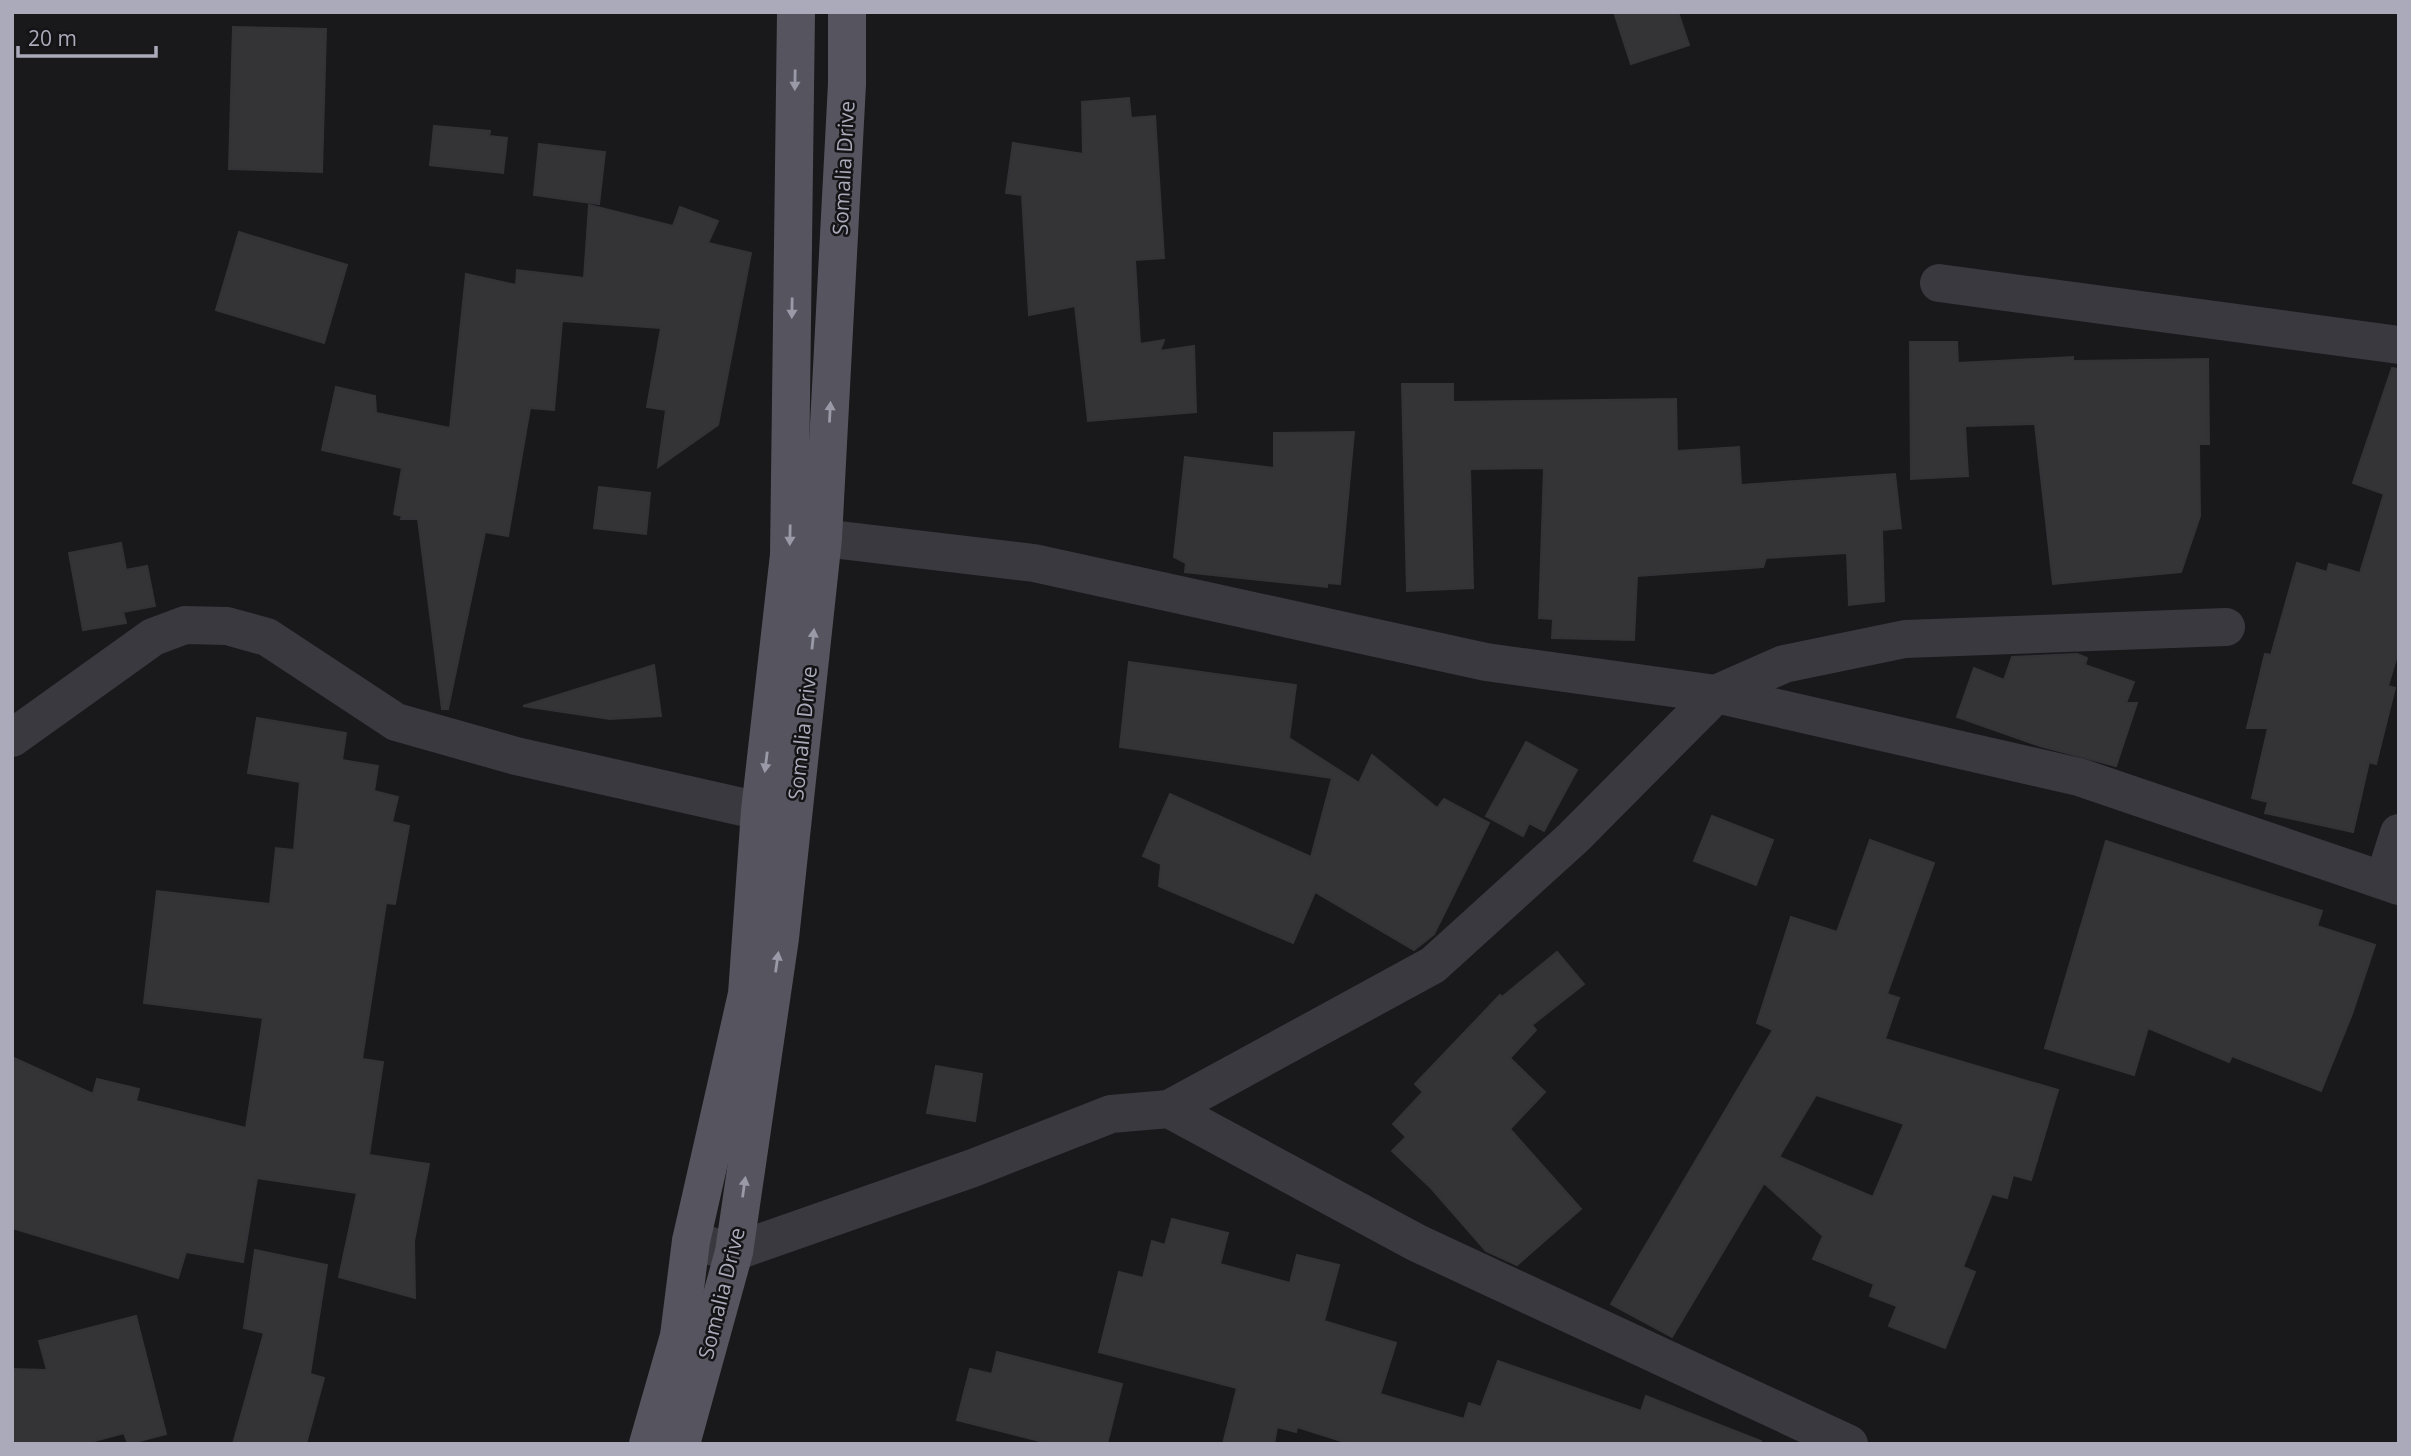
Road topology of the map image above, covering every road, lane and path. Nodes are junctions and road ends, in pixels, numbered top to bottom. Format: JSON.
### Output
{"nodes":[{"id":1,"x":796,"y":12,"type":"edge"},
{"id":2,"x":847,"y":12,"type":"edge"},
{"id":3,"x":1939,"y":283,"type":"dead end"},
{"id":4,"x":2399,"y":345,"type":"edge"},
{"id":5,"x":824,"y":538,"type":"junction"},
{"id":6,"x":2226,"y":627,"type":"dead end"},
{"id":7,"x":1716,"y":694,"type":"junction"},
{"id":8,"x":12,"y":738,"type":"edge"},
{"id":9,"x":760,"y":811,"type":"junction"},
{"id":10,"x":2399,"y":833,"type":"edge"},
{"id":11,"x":2391,"y":883,"type":"edge"},
{"id":12,"x":1169,"y":1109,"type":"junction"},
{"id":13,"x":691,"y":1241,"type":"junction"},
{"id":14,"x":734,"y":1252,"type":"junction"},
{"id":15,"x":648,"y":1444,"type":"edge"},
{"id":16,"x":681,"y":1444,"type":"edge"},
{"id":17,"x":1849,"y":1444,"type":"edge"}],
"edges":[{"from":1,"to":9,"type":"main road","name":"Somalia Drive","one_way":true},
{"from":5,"to":2,"type":"main road","name":"Somalia Drive","one_way":true},
{"from":3,"to":4,"type":"street"},
{"from":5,"to":7,"type":"street"},
{"from":14,"to":5,"type":"main road","name":"Somalia Drive","one_way":true},
{"from":6,"to":7,"type":"street"},
{"from":7,"to":11,"type":"street"},
{"from":7,"to":12,"type":"street"},
{"from":8,"to":9,"type":"street"},
{"from":9,"to":13,"type":"main road","name":"Somalia Drive"},
{"from":10,"to":11,"type":"street"},
{"from":12,"to":14,"type":"street"},
{"from":12,"to":17,"type":"street"},
{"from":13,"to":14,"type":"street"},
{"from":13,"to":15,"type":"main road","name":"Somalia Drive"},
{"from":14,"to":16,"type":"main road","name":"Somalia Drive"}]}
